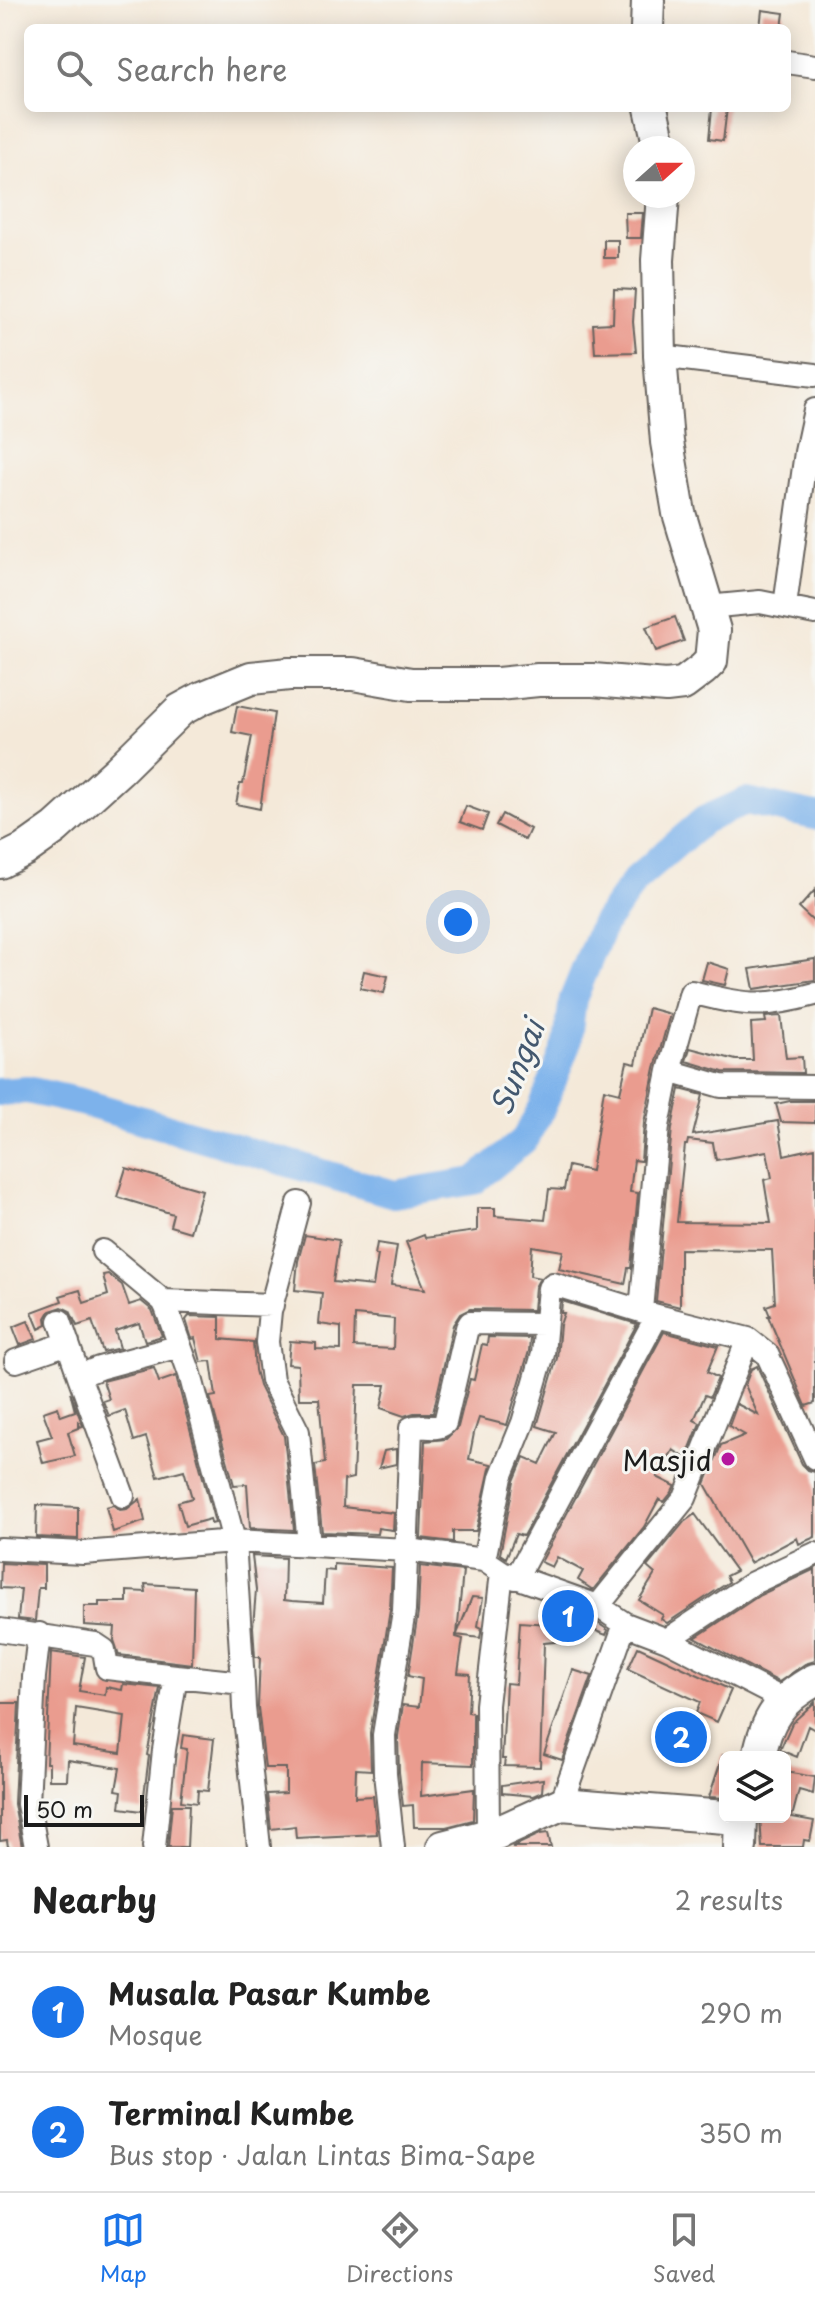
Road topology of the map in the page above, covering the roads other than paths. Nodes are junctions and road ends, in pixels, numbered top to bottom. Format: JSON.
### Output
{"nodes":[{"id":1,"x":648,"y":0,"type":"edge"},
{"id":2,"x":647,"y":24,"type":"edge"},
{"id":3,"x":791,"y":63,"type":"edge"},
{"id":4,"x":815,"y":66,"type":"edge"},
{"id":5,"x":652,"y":112,"type":"edge"},
{"id":6,"x":657,"y":136,"type":"edge"},
{"id":7,"x":662,"y":208,"type":"edge"},
{"id":8,"x":660,"y":356,"type":"junction"},
{"id":9,"x":815,"y":375,"type":"edge"},
{"id":10,"x":815,"y":410,"type":"edge"},
{"id":11,"x":785,"y":606,"type":"junction"},
{"id":12,"x":707,"y":607,"type":"junction"},
{"id":13,"x":815,"y":613,"type":"edge"},
{"id":14,"x":0,"y":862,"type":"edge"},
{"id":15,"x":815,"y":994,"type":"edge"},
{"id":16,"x":669,"y":1071,"type":"junction"},
{"id":17,"x":815,"y":1087,"type":"edge"},
{"id":18,"x":299,"y":1203,"type":"dead end"},
{"id":19,"x":103,"y":1251,"type":"dead end"},
{"id":20,"x":163,"y":1301,"type":"junction"},
{"id":21,"x":272,"y":1305,"type":"junction"},
{"id":22,"x":649,"y":1313,"type":"junction"},
{"id":23,"x":60,"y":1321,"type":"dead end"},
{"id":24,"x":545,"y":1324,"type":"junction"},
{"id":25,"x":748,"y":1339,"type":"junction"},
{"id":26,"x":68,"y":1343,"type":"junction"},
{"id":27,"x":180,"y":1346,"type":"junction"},
{"id":28,"x":16,"y":1361,"type":"dead end"},
{"id":29,"x":79,"y":1376,"type":"junction"},
{"id":30,"x":813,"y":1448,"type":"edge"},
{"id":31,"x":123,"y":1496,"type":"dead end"},
{"id":32,"x":234,"y":1541,"type":"junction"},
{"id":33,"x":309,"y":1544,"type":"junction"},
{"id":34,"x":0,"y":1549,"type":"edge"},
{"id":35,"x":407,"y":1550,"type":"junction"},
{"id":36,"x":815,"y":1554,"type":"edge"},
{"id":37,"x":501,"y":1570,"type":"junction"},
{"id":38,"x":598,"y":1606,"type":"junction"},
{"id":39,"x":625,"y":1624,"type":"junction"},
{"id":40,"x":0,"y":1630,"type":"edge"},
{"id":41,"x":39,"y":1634,"type":"junction"},
{"id":42,"x":667,"y":1640,"type":"junction"},
{"id":43,"x":176,"y":1676,"type":"junction"},
{"id":44,"x":815,"y":1680,"type":"edge"},
{"id":45,"x":243,"y":1683,"type":"junction"},
{"id":46,"x":784,"y":1700,"type":"junction"},
{"id":47,"x":760,"y":1751,"type":"edge"},
{"id":48,"x":561,"y":1804,"type":"junction"},
{"id":49,"x":719,"y":1821,"type":"edge"},
{"id":50,"x":494,"y":1838,"type":"edge"},
{"id":51,"x":36,"y":1847,"type":"edge"},
{"id":52,"x":154,"y":1847,"type":"edge"},
{"id":53,"x":259,"y":1847,"type":"edge"},
{"id":54,"x":393,"y":1847,"type":"edge"},
{"id":55,"x":443,"y":1847,"type":"edge"}],
"edges":[{"from":1,"to":2,"type":"highway"},
{"from":3,"to":4,"type":"street"},
{"from":5,"to":6,"type":"highway"},
{"from":7,"to":8,"type":"highway"},
{"from":8,"to":9,"type":"street"},
{"from":8,"to":12,"type":"highway"},
{"from":10,"to":11,"type":"street"},
{"from":11,"to":12,"type":"street"},
{"from":11,"to":13,"type":"street"},
{"from":12,"to":14,"type":"highway"},
{"from":15,"to":16,"type":"street"},
{"from":16,"to":17,"type":"street"},
{"from":16,"to":22,"type":"street"},
{"from":18,"to":21,"type":"street"},
{"from":19,"to":20,"type":"street"},
{"from":20,"to":21,"type":"street"},
{"from":20,"to":27,"type":"street"},
{"from":21,"to":33,"type":"street"},
{"from":22,"to":24,"type":"street"},
{"from":22,"to":25,"type":"street"},
{"from":22,"to":37,"type":"street"},
{"from":23,"to":26,"type":"street"},
{"from":24,"to":35,"type":"street"},
{"from":24,"to":37,"type":"street"},
{"from":25,"to":30,"type":"street"},
{"from":25,"to":38,"type":"street"},
{"from":26,"to":28,"type":"street"},
{"from":26,"to":29,"type":"street"},
{"from":27,"to":29,"type":"street"},
{"from":27,"to":32,"type":"street"},
{"from":29,"to":31,"type":"street"},
{"from":32,"to":33,"type":"street"},
{"from":32,"to":34,"type":"street"},
{"from":32,"to":45,"type":"street"},
{"from":33,"to":35,"type":"street"},
{"from":35,"to":37,"type":"street"},
{"from":35,"to":54,"type":"street"},
{"from":36,"to":42,"type":"street"},
{"from":37,"to":38,"type":"street"},
{"from":37,"to":50,"type":"street"},
{"from":38,"to":39,"type":"street"},
{"from":39,"to":42,"type":"street"},
{"from":39,"to":48,"type":"street"},
{"from":40,"to":41,"type":"street"},
{"from":41,"to":43,"type":"street"},
{"from":41,"to":51,"type":"street"},
{"from":42,"to":46,"type":"street"},
{"from":43,"to":45,"type":"street"},
{"from":43,"to":52,"type":"street"},
{"from":44,"to":46,"type":"highway"},
{"from":45,"to":53,"type":"street"},
{"from":46,"to":47,"type":"highway"},
{"from":48,"to":49,"type":"highway"},
{"from":48,"to":50,"type":"highway"},
{"from":50,"to":55,"type":"highway"}]}
